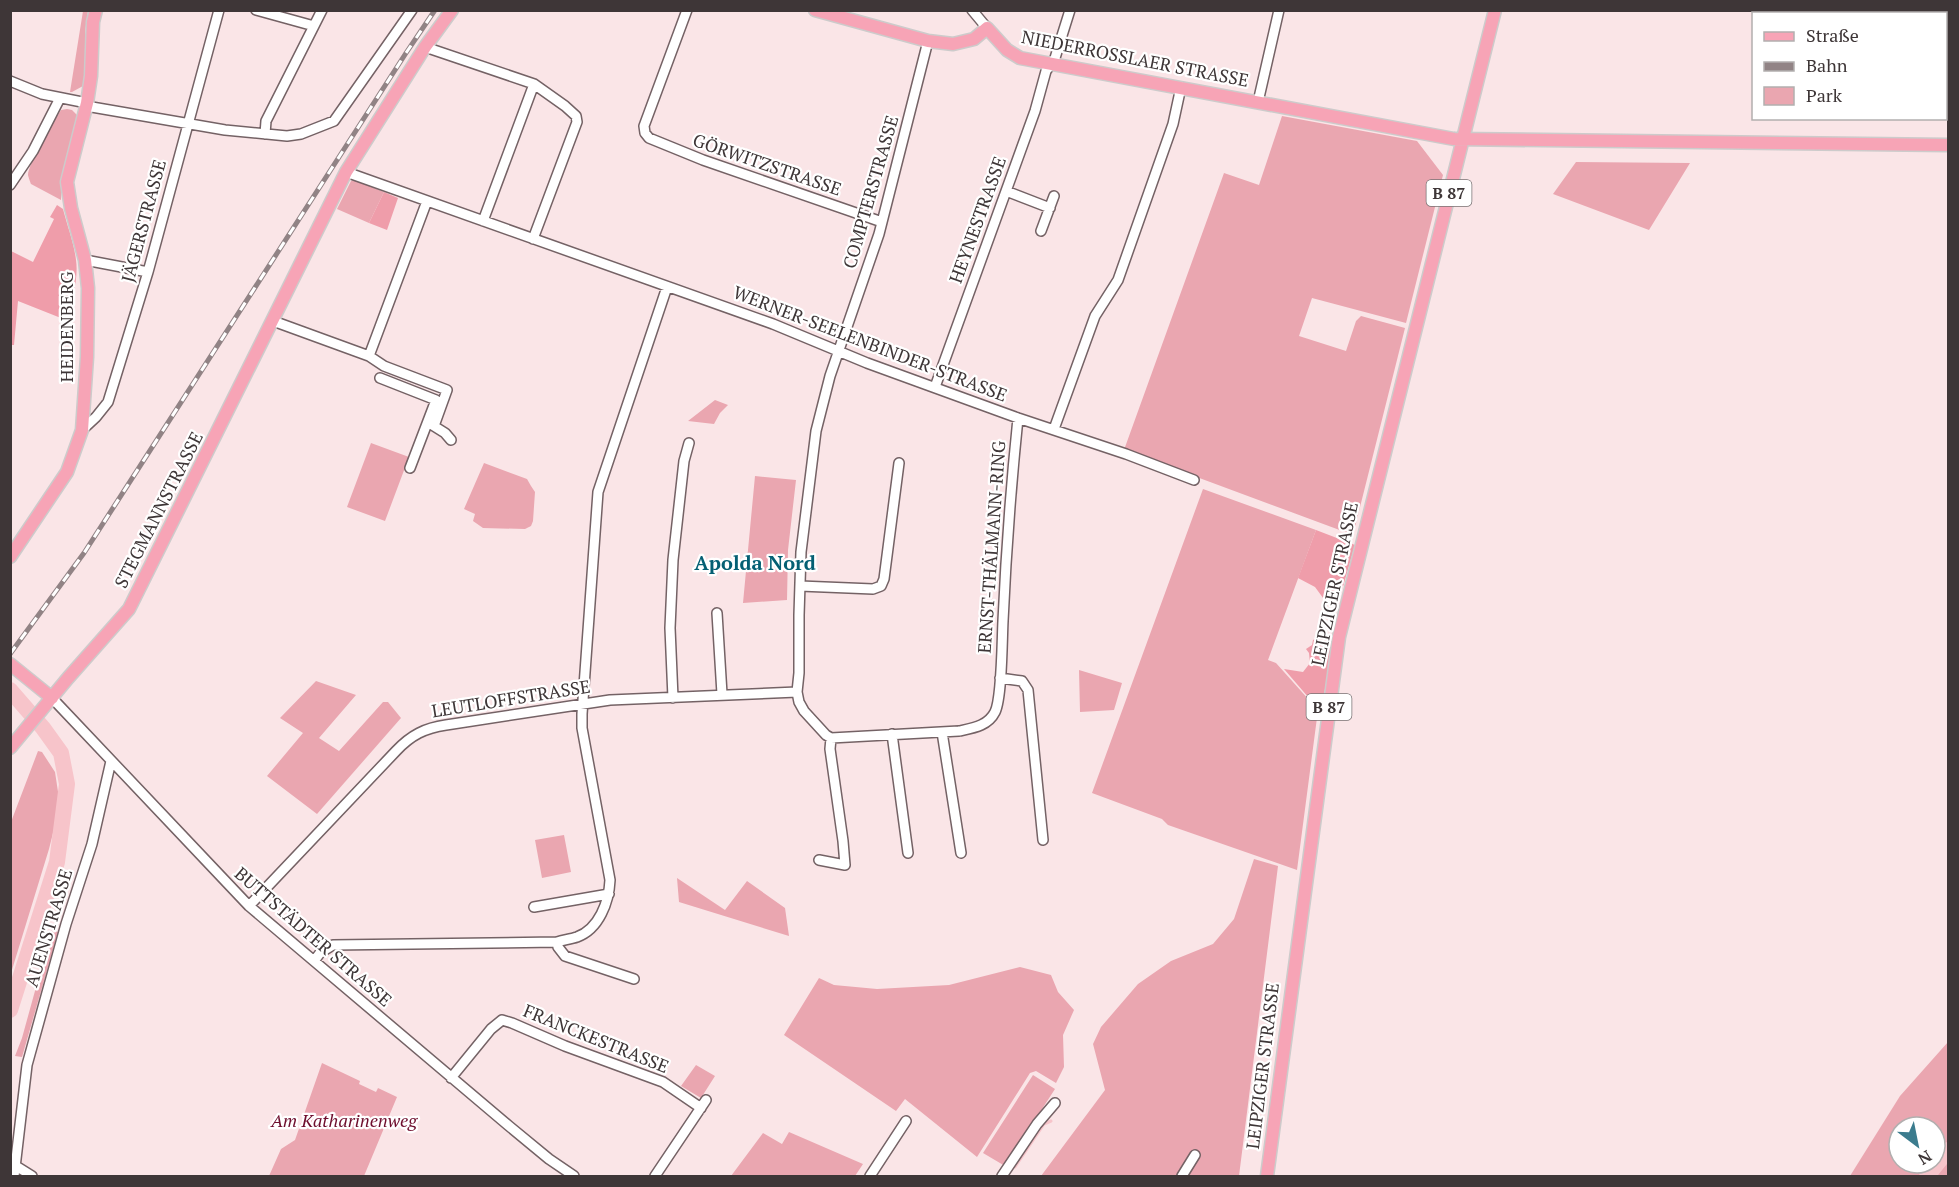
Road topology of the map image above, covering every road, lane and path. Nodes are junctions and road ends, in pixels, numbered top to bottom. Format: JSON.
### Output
{"nodes":[{"id":1,"x":96,"y":10,"type":"edge"},
{"id":2,"x":219,"y":10,"type":"edge"},
{"id":3,"x":256,"y":10,"type":"edge"},
{"id":4,"x":322,"y":10,"type":"edge"},
{"id":5,"x":412,"y":10,"type":"edge"},
{"id":6,"x":452,"y":10,"type":"edge"},
{"id":7,"x":687,"y":10,"type":"edge"},
{"id":8,"x":815,"y":10,"type":"edge"},
{"id":9,"x":972,"y":10,"type":"edge"},
{"id":10,"x":1070,"y":10,"type":"edge"},
{"id":11,"x":1279,"y":10,"type":"edge"},
{"id":12,"x":1495,"y":10,"type":"edge"},
{"id":13,"x":314,"y":26,"type":"junction"},
{"id":14,"x":987,"y":28,"type":"junction"},
{"id":15,"x":928,"y":40,"type":"junction"},
{"id":16,"x":425,"y":47,"type":"junction"},
{"id":17,"x":1051,"y":64,"type":"junction"},
{"id":18,"x":10,"y":81,"type":"edge"},
{"id":19,"x":534,"y":84,"type":"junction"},
{"id":20,"x":1181,"y":87,"type":"junction"},
{"id":21,"x":60,"y":98,"type":"junction"},
{"id":22,"x":1258,"y":102,"type":"junction"},
{"id":23,"x":87,"y":104,"type":"junction"},
{"id":24,"x":188,"y":124,"type":"junction"},
{"id":25,"x":265,"y":134,"type":"junction"},
{"id":26,"x":1462,"y":140,"type":"junction"},
{"id":27,"x":1948,"y":145,"type":"edge"},
{"id":28,"x":345,"y":172,"type":"junction"},
{"id":29,"x":10,"y":185,"type":"edge"},
{"id":30,"x":1006,"y":191,"type":"junction"},
{"id":31,"x":1054,"y":196,"type":"dead end"},
{"id":32,"x":427,"y":201,"type":"junction"},
{"id":33,"x":1050,"y":208,"type":"junction"},
{"id":34,"x":483,"y":221,"type":"junction"},
{"id":35,"x":882,"y":222,"type":"junction"},
{"id":36,"x":1041,"y":231,"type":"dead end"},
{"id":37,"x":533,"y":239,"type":"junction"},
{"id":38,"x":85,"y":260,"type":"junction"},
{"id":39,"x":148,"y":272,"type":"junction"},
{"id":40,"x":668,"y":287,"type":"junction"},
{"id":41,"x":273,"y":321,"type":"junction"},
{"id":42,"x":839,"y":351,"type":"junction"},
{"id":43,"x":369,"y":357,"type":"junction"},
{"id":44,"x":380,"y":378,"type":"dead end"},
{"id":45,"x":935,"y":387,"type":"junction"},
{"id":46,"x":1018,"y":418,"type":"junction"},
{"id":47,"x":430,"y":424,"type":"junction"},
{"id":48,"x":1054,"y":429,"type":"junction"},
{"id":49,"x":82,"y":430,"type":"junction"},
{"id":50,"x":451,"y":440,"type":"dead end"},
{"id":51,"x":689,"y":443,"type":"dead end"},
{"id":52,"x":899,"y":463,"type":"dead end"},
{"id":53,"x":410,"y":468,"type":"dead end"},
{"id":54,"x":1194,"y":480,"type":"dead end"},
{"id":55,"x":10,"y":557,"type":"edge"},
{"id":56,"x":800,"y":586,"type":"junction"},
{"id":57,"x":717,"y":613,"type":"dead end"},
{"id":58,"x":10,"y":664,"type":"edge"},
{"id":59,"x":1000,"y":678,"type":"junction"},
{"id":60,"x":797,"y":692,"type":"junction"},
{"id":61,"x":722,"y":694,"type":"junction"},
{"id":62,"x":52,"y":698,"type":"junction"},
{"id":63,"x":673,"y":698,"type":"junction"},
{"id":64,"x":583,"y":704,"type":"junction"},
{"id":65,"x":942,"y":732,"type":"junction"},
{"id":66,"x":892,"y":734,"type":"junction"},
{"id":67,"x":831,"y":738,"type":"junction"},
{"id":68,"x":10,"y":748,"type":"edge"},
{"id":69,"x":111,"y":760,"type":"junction"},
{"id":70,"x":1043,"y":840,"type":"dead end"},
{"id":71,"x":908,"y":853,"type":"dead end"},
{"id":72,"x":961,"y":853,"type":"dead end"},
{"id":73,"x":819,"y":860,"type":"dead end"},
{"id":74,"x":609,"y":894,"type":"junction"},
{"id":75,"x":249,"y":906,"type":"junction"},
{"id":76,"x":534,"y":907,"type":"dead end"},
{"id":77,"x":557,"y":942,"type":"junction"},
{"id":78,"x":314,"y":961,"type":"junction"},
{"id":79,"x":634,"y":979,"type":"dead end"},
{"id":80,"x":452,"y":1078,"type":"junction"},
{"id":81,"x":1055,"y":1103,"type":"dead end"},
{"id":82,"x":906,"y":1121,"type":"dead end"},
{"id":83,"x":1195,"y":1155,"type":"dead end"},
{"id":84,"x":15,"y":1171,"type":"edge"},
{"id":85,"x":32,"y":1176,"type":"edge"},
{"id":86,"x":574,"y":1176,"type":"edge"},
{"id":87,"x":655,"y":1176,"type":"edge"},
{"id":88,"x":870,"y":1176,"type":"edge"},
{"id":89,"x":1002,"y":1176,"type":"edge"},
{"id":90,"x":1182,"y":1176,"type":"edge"},
{"id":91,"x":1267,"y":1176,"type":"edge"}],
"edges":[{"from":1,"to":23,"type":"main road","name":"HEIDENBERG"},
{"from":2,"to":24,"type":"street","name":"JÄGERSTRASSE"},
{"from":3,"to":13,"type":"street"},
{"from":4,"to":13,"type":"street"},
{"from":5,"to":25,"type":"street"},
{"from":6,"to":16,"type":"main road","name":"STEGMANNSTRASSE"},
{"from":7,"to":35,"type":"street","name":"GÖRWITZSTRASSE"},
{"from":8,"to":15,"type":"main road"},
{"from":9,"to":14,"type":"street"},
{"from":10,"to":17,"type":"street","name":"HEYNESTRASSE"},
{"from":11,"to":22,"type":"street"},
{"from":12,"to":26,"type":"main road","name":"LEIPZIGER STRASSE","number":"B 87"},
{"from":13,"to":25,"type":"street"},
{"from":14,"to":15,"type":"main road"},
{"from":14,"to":17,"type":"main road","name":"NIEDERROSSLAER STRASSE"},
{"from":15,"to":35,"type":"street","name":"COMPTERSTRASSE"},
{"from":16,"to":19,"type":"street"},
{"from":16,"to":28,"type":"main road","name":"STEGMANNSTRASSE"},
{"from":17,"to":20,"type":"main road","name":"NIEDERROSSLAER STRASSE"},
{"from":17,"to":30,"type":"street","name":"HEYNESTRASSE"},
{"from":18,"to":21,"type":"street"},
{"from":19,"to":34,"type":"street"},
{"from":19,"to":37,"type":"street"},
{"from":20,"to":22,"type":"main road","name":"NIEDERROSSLAER STRASSE"},
{"from":20,"to":48,"type":"street"},
{"from":21,"to":23,"type":"street"},
{"from":21,"to":29,"type":"street"},
{"from":22,"to":26,"type":"main road","name":"NIEDERROSSLAER STRASSE"},
{"from":23,"to":24,"type":"street"},
{"from":23,"to":38,"type":"main road","name":"HEIDENBERG"},
{"from":24,"to":25,"type":"street"},
{"from":24,"to":39,"type":"street","name":"JÄGERSTRASSE"},
{"from":26,"to":27,"type":"main road","name":"NIEDERROSSLAER STRASSE"},
{"from":26,"to":91,"type":"main road","name":"LEIPZIGER STRASSE","number":"B 87"},
{"from":28,"to":32,"type":"street","name":"WERNER-SEELENBINDER-STRASSE"},
{"from":28,"to":41,"type":"main road","name":"STEGMANNSTRASSE"},
{"from":30,"to":33,"type":"street"},
{"from":30,"to":45,"type":"street","name":"HEYNESTRASSE"},
{"from":31,"to":33,"type":"street"},
{"from":32,"to":34,"type":"street","name":"WERNER-SEELENBINDER-STRASSE"},
{"from":32,"to":43,"type":"street"},
{"from":33,"to":36,"type":"street"},
{"from":34,"to":37,"type":"street","name":"WERNER-SEELENBINDER-STRASSE"},
{"from":35,"to":42,"type":"street","name":"COMPTERSTRASSE"},
{"from":37,"to":40,"type":"street","name":"WERNER-SEELENBINDER-STRASSE"},
{"from":38,"to":39,"type":"street"},
{"from":38,"to":49,"type":"main road","name":"HEIDENBERG"},
{"from":39,"to":49,"type":"street","name":"JÄGERSTRASSE"},
{"from":40,"to":42,"type":"street","name":"WERNER-SEELENBINDER-STRASSE"},
{"from":40,"to":64,"type":"street"},
{"from":41,"to":43,"type":"street"},
{"from":41,"to":62,"type":"main road","name":"STEGMANNSTRASSE"},
{"from":42,"to":45,"type":"street","name":"WERNER-SEELENBINDER-STRASSE"},
{"from":42,"to":56,"type":"street"},
{"from":43,"to":47,"type":"street"},
{"from":44,"to":47,"type":"street"},
{"from":45,"to":46,"type":"street","name":"WERNER-SEELENBINDER-STRASSE"},
{"from":46,"to":48,"type":"street","name":"WERNER-SEELENBINDER-STRASSE"},
{"from":46,"to":59,"type":"street","name":"ERNST-THÄLMANN-RING"},
{"from":47,"to":50,"type":"street"},
{"from":47,"to":53,"type":"street"},
{"from":48,"to":54,"type":"street","name":"WERNER-SEELENBINDER-STRASSE"},
{"from":49,"to":55,"type":"main road","name":"HEIDENBERG"},
{"from":51,"to":63,"type":"street"},
{"from":52,"to":56,"type":"street"},
{"from":56,"to":60,"type":"street"},
{"from":57,"to":61,"type":"street"},
{"from":58,"to":62,"type":"main road"},
{"from":59,"to":65,"type":"street","name":"ERNST-THÄLMANN-RING"},
{"from":59,"to":70,"type":"street","name":"ERNST-THÄLMANN-RING"},
{"from":60,"to":61,"type":"street","name":"LEUTLOFFSTRASSE"},
{"from":60,"to":67,"type":"street"},
{"from":61,"to":63,"type":"street","name":"LEUTLOFFSTRASSE"},
{"from":62,"to":68,"type":"main road","name":"STEGMANNSTRASSE"},
{"from":62,"to":69,"type":"street","name":"BUTTSTÄDTER STRASSE"},
{"from":63,"to":64,"type":"street","name":"LEUTLOFFSTRASSE"},
{"from":64,"to":74,"type":"street"},
{"from":64,"to":75,"type":"street","name":"LEUTLOFFSTRASSE"},
{"from":65,"to":66,"type":"street","name":"ERNST-THÄLMANN-RING"},
{"from":65,"to":72,"type":"street"},
{"from":66,"to":67,"type":"street","name":"ERNST-THÄLMANN-RING"},
{"from":66,"to":71,"type":"street"},
{"from":67,"to":73,"type":"street"},
{"from":69,"to":75,"type":"street","name":"BUTTSTÄDTER STRASSE"},
{"from":69,"to":84,"type":"street","name":"AUENSTRASSE"},
{"from":74,"to":76,"type":"street"},
{"from":74,"to":77,"type":"street"},
{"from":75,"to":78,"type":"street","name":"BUTTSTÄDTER STRASSE"},
{"from":77,"to":78,"type":"street"},
{"from":77,"to":79,"type":"street"},
{"from":78,"to":80,"type":"street","name":"BUTTSTÄDTER STRASSE"},
{"from":80,"to":86,"type":"street","name":"BUTTSTÄDTER STRASSE"},
{"from":80,"to":87,"type":"street","name":"FRANCKESTRASSE"},
{"from":81,"to":89,"type":"street"},
{"from":82,"to":88,"type":"street"},
{"from":83,"to":90,"type":"street"},
{"from":84,"to":85,"type":"street"}]}
